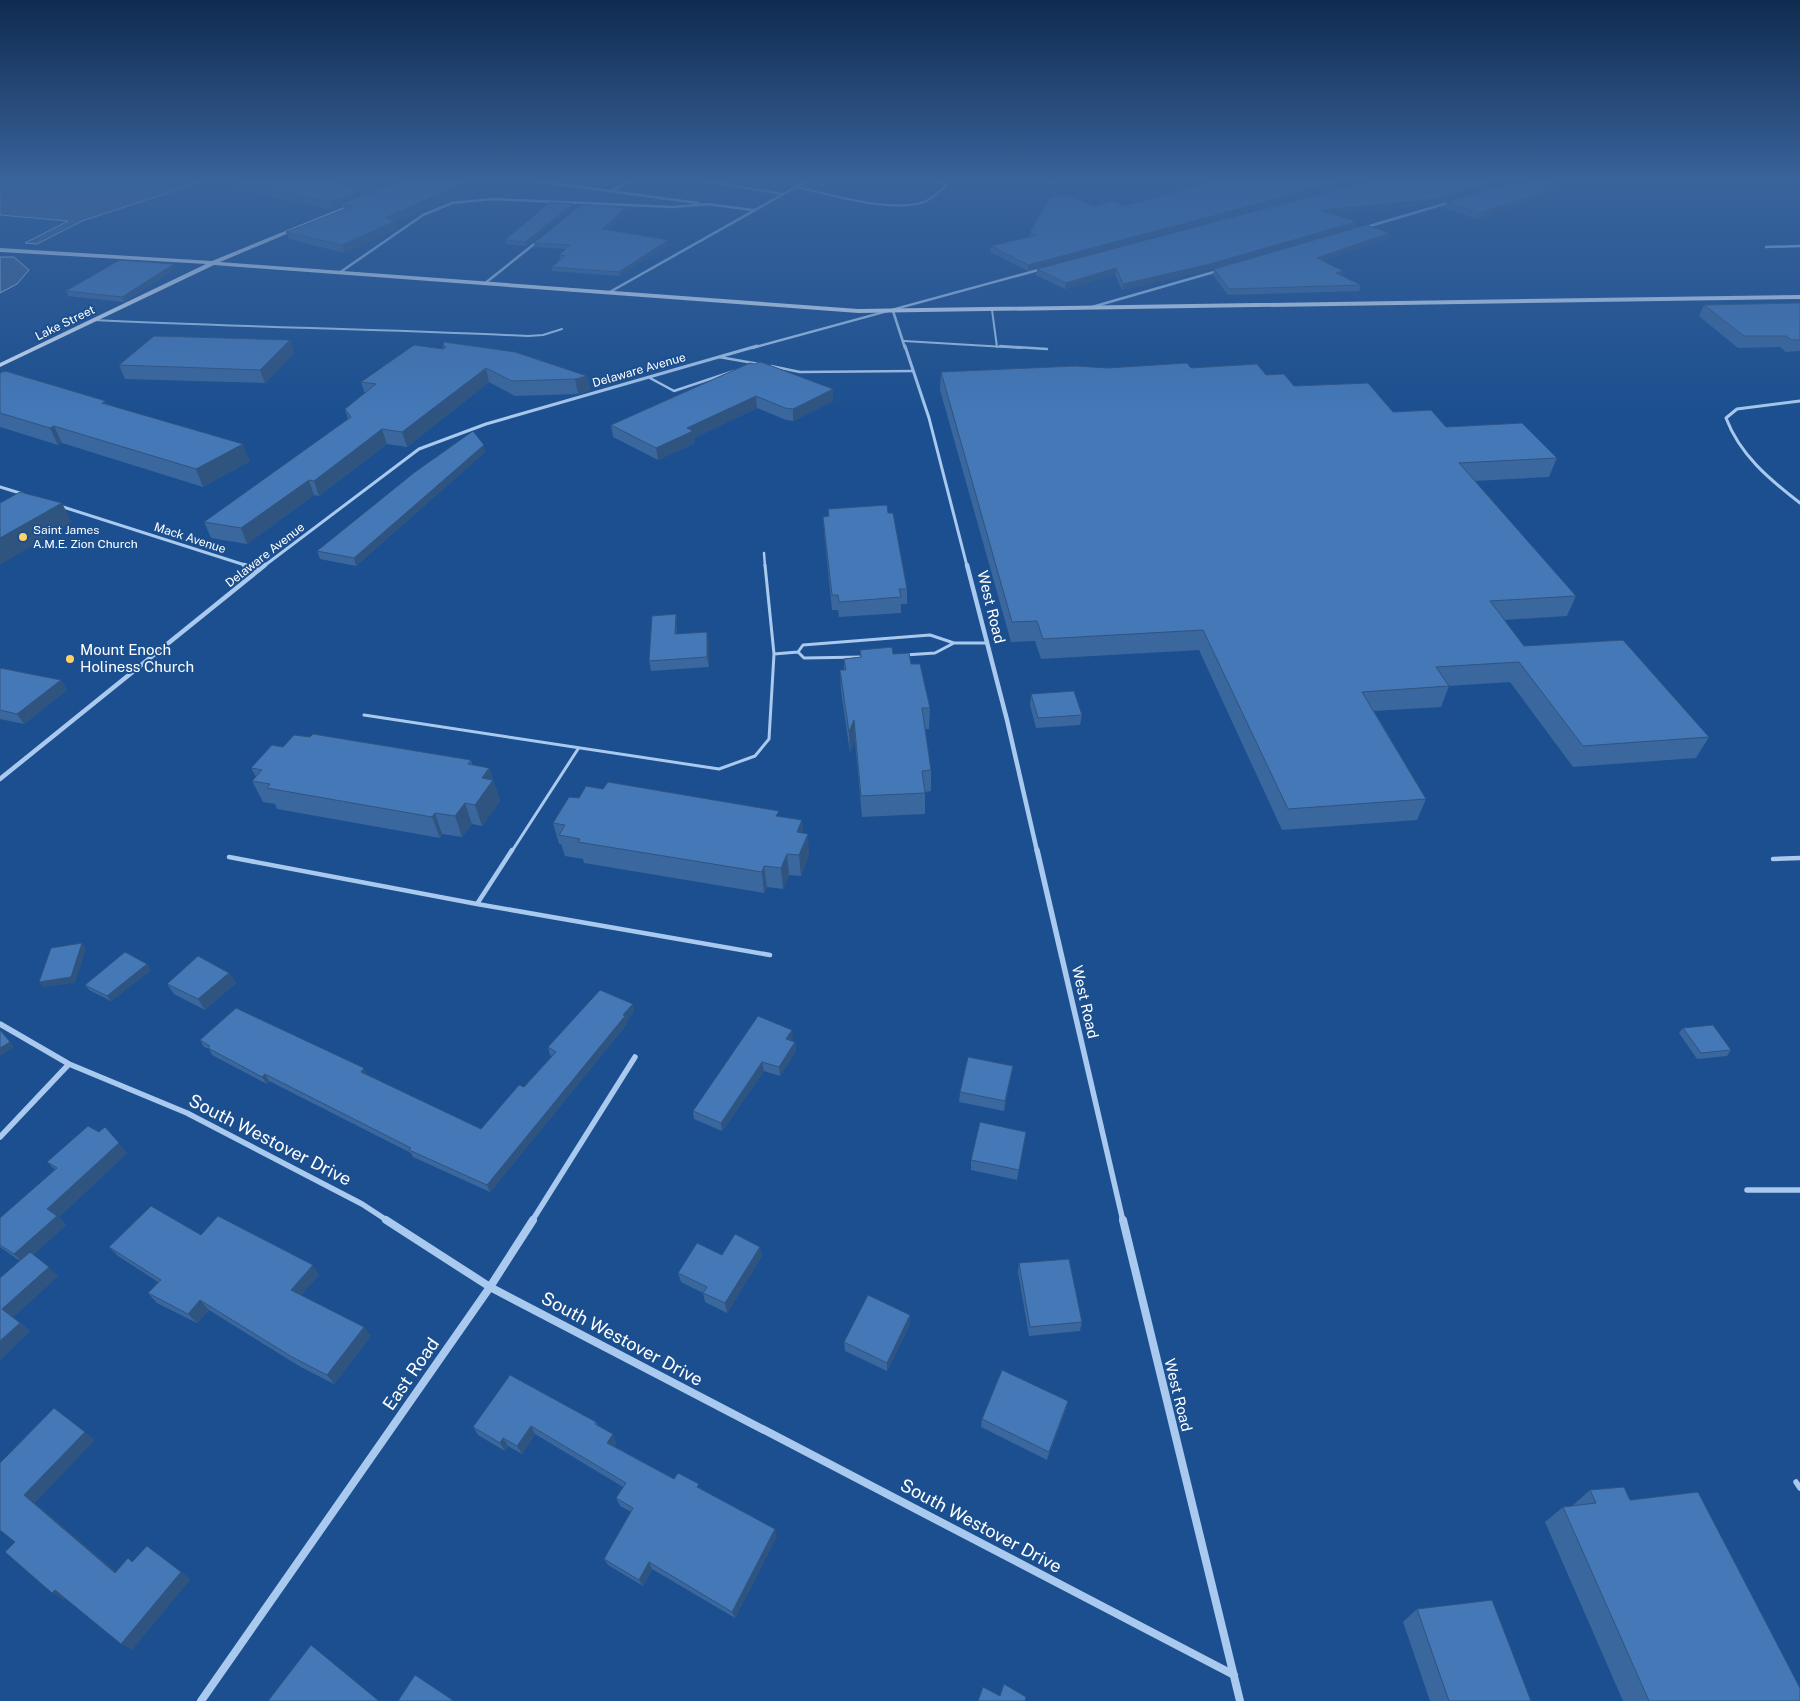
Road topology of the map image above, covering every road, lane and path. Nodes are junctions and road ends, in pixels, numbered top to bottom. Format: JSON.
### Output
{"nodes":[{"id":1,"x":137,"y":258,"type":"edge"},
{"id":2,"x":224,"y":258,"type":"edge"},
{"id":3,"x":360,"y":258,"type":"edge"},
{"id":4,"x":516,"y":258,"type":"edge"},
{"id":5,"x":668,"y":258,"type":"edge"},
{"id":6,"x":213,"y":263,"type":"junction"},
{"id":7,"x":1228,"y":267,"type":"edge"},
{"id":8,"x":1044,"y":268,"type":"edge"},
{"id":9,"x":339,"y":273,"type":"junction"},
{"id":10,"x":484,"y":284,"type":"junction"},
{"id":11,"x":608,"y":293,"type":"junction"},
{"id":12,"x":1800,"y":297,"type":"edge"},
{"id":13,"x":1087,"y":309,"type":"junction"},
{"id":14,"x":992,"y":310,"type":"junction"},
{"id":15,"x":892,"y":311,"type":"junction"},
{"id":16,"x":94,"y":320,"type":"junction"},
{"id":17,"x":562,"y":329,"type":"dead end"},
{"id":18,"x":904,"y":341,"type":"junction"},
{"id":19,"x":997,"y":347,"type":"junction"},
{"id":20,"x":1047,"y":349,"type":"dead end"},
{"id":21,"x":719,"y":357,"type":"junction"},
{"id":22,"x":755,"y":363,"type":"junction"},
{"id":23,"x":0,"y":365,"type":"edge"},
{"id":24,"x":746,"y":366,"type":"edge"},
{"id":25,"x":737,"y":370,"type":"edge"},
{"id":26,"x":913,"y":371,"type":"junction"},
{"id":27,"x":650,"y":378,"type":"junction"},
{"id":28,"x":1800,"y":401,"type":"edge"},
{"id":29,"x":0,"y":487,"type":"edge"},
{"id":30,"x":26,"y":495,"type":"edge"},
{"id":31,"x":1800,"y":502,"type":"edge"},
{"id":32,"x":52,"y":504,"type":"edge"},
{"id":33,"x":764,"y":553,"type":"dead end"},
{"id":34,"x":259,"y":570,"type":"junction"},
{"id":35,"x":954,"y":643,"type":"junction"},
{"id":36,"x":987,"y":643,"type":"junction"},
{"id":37,"x":798,"y":652,"type":"junction"},
{"id":38,"x":774,"y":654,"type":"junction"},
{"id":39,"x":897,"y":655,"type":"edge"},
{"id":40,"x":869,"y":657,"type":"edge"},
{"id":41,"x":364,"y":715,"type":"dead end"},
{"id":42,"x":578,"y":748,"type":"junction"},
{"id":43,"x":0,"y":779,"type":"edge"},
{"id":44,"x":229,"y":857,"type":"dead end"},
{"id":45,"x":1800,"y":858,"type":"edge"},
{"id":46,"x":1773,"y":859,"type":"dead end"},
{"id":47,"x":477,"y":904,"type":"junction"},
{"id":48,"x":770,"y":956,"type":"dead end"},
{"id":49,"x":0,"y":1024,"type":"edge"},
{"id":50,"x":634,"y":1057,"type":"dead end"},
{"id":51,"x":69,"y":1064,"type":"junction"},
{"id":52,"x":0,"y":1137,"type":"edge"},
{"id":53,"x":1747,"y":1190,"type":"dead end"},
{"id":54,"x":1800,"y":1190,"type":"edge"},
{"id":55,"x":490,"y":1287,"type":"junction"},
{"id":56,"x":1796,"y":1482,"type":"dead end"},
{"id":57,"x":1800,"y":1488,"type":"edge"},
{"id":58,"x":1234,"y":1675,"type":"junction"},
{"id":59,"x":201,"y":1701,"type":"edge"},
{"id":60,"x":1240,"y":1701,"type":"edge"}],
"edges":[{"from":1,"to":6,"type":"street"},
{"from":2,"to":6,"type":"street","name":"Lake Street"},
{"from":3,"to":9,"type":"street"},
{"from":4,"to":10,"type":"street"},
{"from":5,"to":11,"type":"street"},
{"from":6,"to":9,"type":"street"},
{"from":6,"to":16,"type":"street","name":"Lake Street"},
{"from":7,"to":13,"type":"street"},
{"from":8,"to":15,"type":"street","name":"Delaware Avenue"},
{"from":9,"to":10,"type":"street"},
{"from":10,"to":11,"type":"street"},
{"from":11,"to":15,"type":"street"},
{"from":12,"to":13,"type":"street"},
{"from":13,"to":14,"type":"street"},
{"from":14,"to":15,"type":"street"},
{"from":14,"to":19,"type":"lane"},
{"from":15,"to":18,"type":"street","name":"West Road"},
{"from":15,"to":21,"type":"street","name":"Delaware Avenue"},
{"from":16,"to":17,"type":"lane"},
{"from":16,"to":23,"type":"street","name":"Lake Street"},
{"from":18,"to":19,"type":"lane"},
{"from":18,"to":26,"type":"street","name":"West Road"},
{"from":19,"to":20,"type":"lane"},
{"from":21,"to":22,"type":"lane"},
{"from":21,"to":27,"type":"street","name":"Delaware Avenue"},
{"from":22,"to":24,"type":"lane"},
{"from":22,"to":26,"type":"lane"},
{"from":25,"to":27,"type":"lane"},
{"from":26,"to":36,"type":"street","name":"West Road"},
{"from":27,"to":34,"type":"street","name":"Delaware Avenue"},
{"from":28,"to":31,"type":"street"},
{"from":29,"to":30,"type":"street"},
{"from":32,"to":34,"type":"street","name":"Mack Avenue"},
{"from":33,"to":38,"type":"lane"},
{"from":34,"to":43,"type":"street","name":"Delaware Avenue"},
{"from":35,"to":36,"type":"lane"},
{"from":35,"to":37,"type":"lane"},
{"from":35,"to":39,"type":"lane"},
{"from":36,"to":58,"type":"street","name":"West Road"},
{"from":37,"to":38,"type":"lane"},
{"from":37,"to":40,"type":"lane"},
{"from":38,"to":42,"type":"lane"},
{"from":41,"to":42,"type":"lane"},
{"from":42,"to":47,"type":"lane"},
{"from":44,"to":47,"type":"lane"},
{"from":45,"to":46,"type":"lane"},
{"from":47,"to":48,"type":"lane"},
{"from":49,"to":51,"type":"street","name":"South Westover Drive"},
{"from":50,"to":55,"type":"street","name":"East Road"},
{"from":51,"to":52,"type":"street"},
{"from":51,"to":55,"type":"street","name":"South Westover Drive"},
{"from":53,"to":54,"type":"street"},
{"from":55,"to":58,"type":"street","name":"South Westover Drive"},
{"from":55,"to":59,"type":"street","name":"East Road"},
{"from":56,"to":57,"type":"lane"},
{"from":58,"to":60,"type":"street","name":"West Road"}]}
